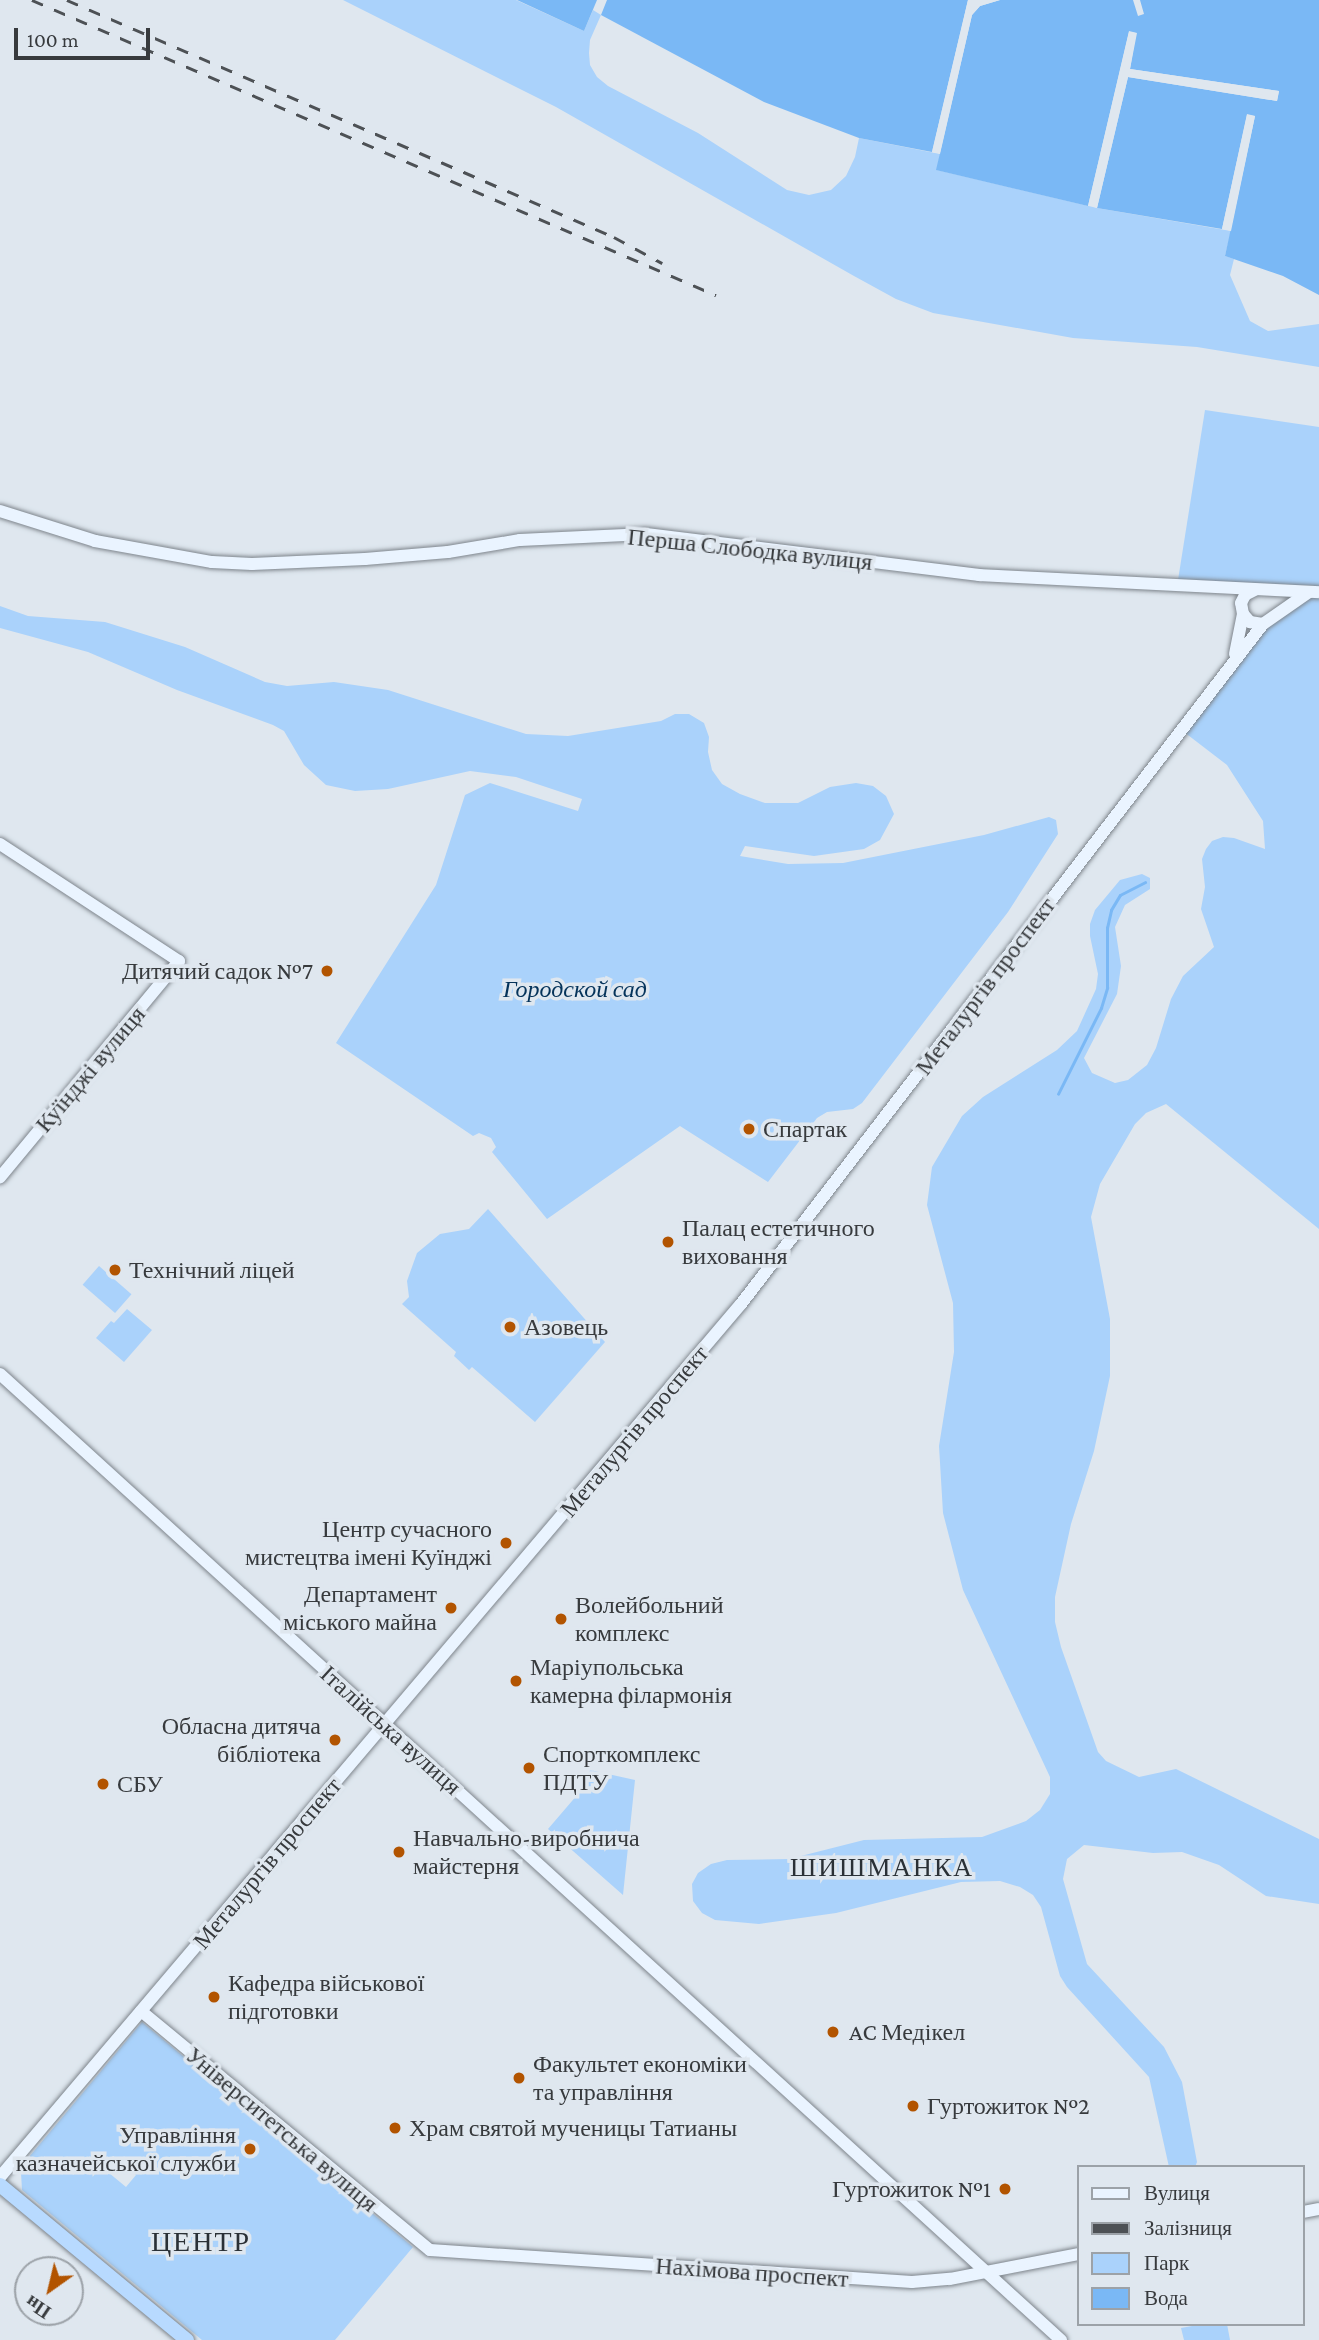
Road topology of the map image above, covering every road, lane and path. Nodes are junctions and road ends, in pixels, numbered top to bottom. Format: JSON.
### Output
{"nodes":[{"id":1,"x":0,"y":511,"type":"edge"},
{"id":2,"x":1231,"y":588,"type":"junction"},
{"id":3,"x":1259,"y":589,"type":"junction"},
{"id":4,"x":1314,"y":592,"type":"edge"},
{"id":5,"x":1242,"y":608,"type":"junction"},
{"id":6,"x":1274,"y":615,"type":"junction"},
{"id":7,"x":1263,"y":624,"type":"junction"},
{"id":8,"x":1235,"y":658,"type":"junction"},
{"id":9,"x":0,"y":844,"type":"edge"},
{"id":10,"x":0,"y":1177,"type":"edge"},
{"id":11,"x":0,"y":1374,"type":"edge"},
{"id":12,"x":384,"y":1724,"type":"junction"},
{"id":13,"x":141,"y":2011,"type":"junction"},
{"id":14,"x":0,"y":2177,"type":"edge"},
{"id":15,"x":0,"y":2185,"type":"edge"},
{"id":16,"x":423,"y":2247,"type":"joint"},
{"id":17,"x":1078,"y":2254,"type":"edge"},
{"id":18,"x":986,"y":2272,"type":"junction"},
{"id":19,"x":187,"y":2340,"type":"edge"},
{"id":20,"x":1061,"y":2340,"type":"edge"}],
"edges":[{"from":1,"to":2,"type":"street","name":"Перша Слободка вулиця"},
{"from":2,"to":3,"type":"street","name":"Перша Слободка вулиця"},
{"from":2,"to":5,"type":"street"},
{"from":3,"to":4,"type":"street","name":"Перша Слободка вулиця"},
{"from":3,"to":5,"type":"street"},
{"from":3,"to":6,"type":"street"},
{"from":4,"to":6,"type":"street"},
{"from":5,"to":7,"type":"street"},
{"from":5,"to":8,"type":"street"},
{"from":6,"to":7,"type":"street"},
{"from":7,"to":8,"type":"street","name":"Металургів проспект"},
{"from":8,"to":12,"type":"street","name":"Металургів проспект"},
{"from":9,"to":10,"type":"street","name":"Куїнджі вулиця"},
{"from":11,"to":12,"type":"street","name":"Італійська вулиця"},
{"from":12,"to":13,"type":"street","name":"Металургів проспект"},
{"from":12,"to":18,"type":"street","name":"Італійська вулиця"},
{"from":13,"to":14,"type":"street","name":"Металургів проспект"},
{"from":13,"to":16,"type":"street","name":"Університетська вулиця"},
{"from":15,"to":19,"type":"highway"},
{"from":16,"to":18,"type":"street","name":"Нахімова проспект"},
{"from":17,"to":18,"type":"street","name":"Нахімова проспект"},
{"from":18,"to":20,"type":"street","name":"Італійська вулиця"}]}
